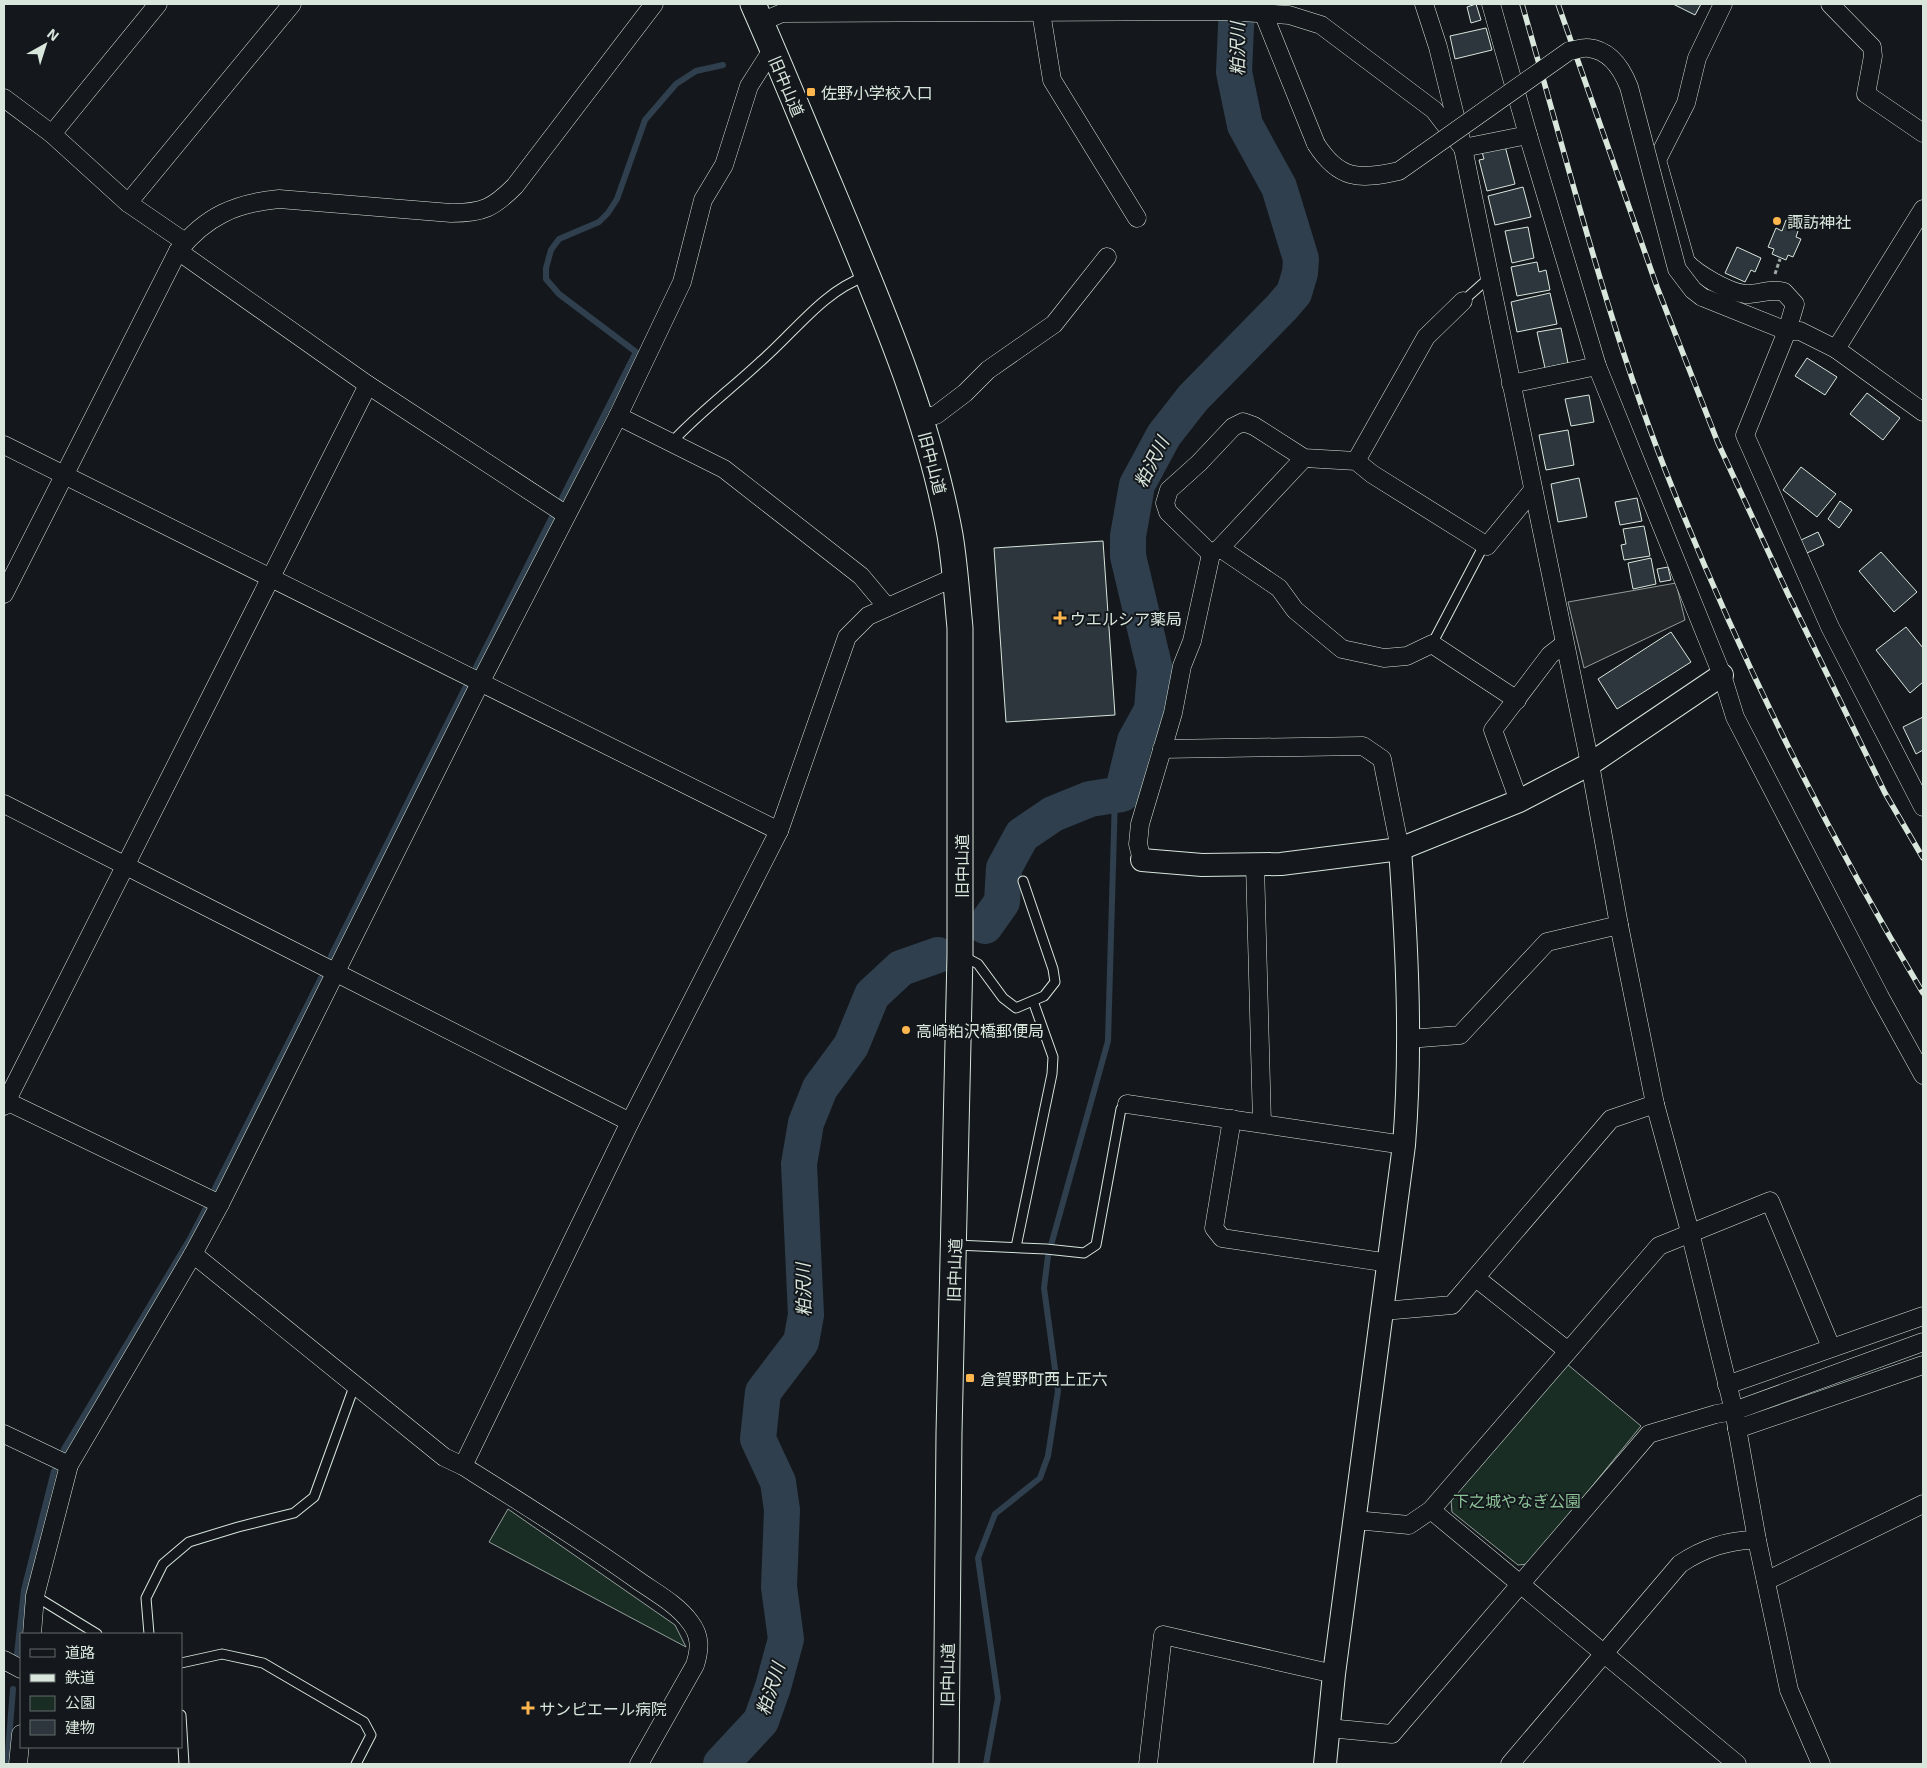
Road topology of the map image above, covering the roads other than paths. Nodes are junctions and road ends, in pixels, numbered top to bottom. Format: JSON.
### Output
{"nodes":[{"id":1,"x":158,"y":4,"type":"edge"},
{"id":2,"x":292,"y":4,"type":"edge"},
{"id":3,"x":654,"y":4,"type":"edge"},
{"id":4,"x":1424,"y":4,"type":"edge"},
{"id":5,"x":1491,"y":4,"type":"edge"},
{"id":6,"x":1723,"y":4,"type":"edge"},
{"id":7,"x":1830,"y":4,"type":"edge"},
{"id":8,"x":1041,"y":12,"type":"junction"},
{"id":9,"x":757,"y":13,"type":"edge"},
{"id":10,"x":1264,"y":15,"type":"junction"},
{"id":11,"x":772,"y":50,"type":"junction"},
{"id":12,"x":4,"y":98,"type":"edge"},
{"id":13,"x":1923,"y":133,"type":"edge"},
{"id":14,"x":52,"y":134,"type":"junction"},
{"id":15,"x":1528,"y":136,"type":"junction"},
{"id":16,"x":1463,"y":148,"type":"junction"},
{"id":17,"x":128,"y":203,"type":"junction"},
{"id":18,"x":1923,"y":209,"type":"edge"},
{"id":19,"x":1137,"y":218,"type":"dead end"},
{"id":20,"x":182,"y":246,"type":"junction"},
{"id":21,"x":1107,"y":257,"type":"dead end"},
{"id":22,"x":867,"y":276,"type":"junction"},
{"id":23,"x":1490,"y":277,"type":"junction"},
{"id":24,"x":1463,"y":301,"type":"joint"},
{"id":25,"x":1787,"y":331,"type":"junction"},
{"id":26,"x":1836,"y":349,"type":"junction"},
{"id":27,"x":1598,"y":366,"type":"junction"},
{"id":28,"x":368,"y":384,"type":"junction"},
{"id":29,"x":1511,"y":384,"type":"junction"},
{"id":30,"x":1923,"y":412,"type":"edge"},
{"id":31,"x":618,"y":416,"type":"junction"},
{"id":32,"x":921,"y":418,"type":"junction"},
{"id":33,"x":672,"y":442,"type":"junction"},
{"id":34,"x":4,"y":445,"type":"edge"},
{"id":35,"x":1304,"y":458,"type":"junction"},
{"id":36,"x":1356,"y":461,"type":"junction"},
{"id":37,"x":63,"y":476,"type":"junction"},
{"id":38,"x":1533,"y":490,"type":"junction"},
{"id":39,"x":566,"y":514,"type":"junction"},
{"id":40,"x":1484,"y":545,"type":"junction"},
{"id":41,"x":1216,"y":551,"type":"junction"},
{"id":42,"x":269,"y":577,"type":"junction"},
{"id":43,"x":956,"y":577,"type":"junction"},
{"id":44,"x":4,"y":594,"type":"edge"},
{"id":45,"x":887,"y":607,"type":"junction"},
{"id":46,"x":1432,"y":644,"type":"junction"},
{"id":47,"x":1564,"y":644,"type":"junction"},
{"id":48,"x":1722,"y":675,"type":"junction"},
{"id":49,"x":480,"y":683,"type":"junction"},
{"id":50,"x":1517,"y":700,"type":"junction"},
{"id":51,"x":1162,"y":749,"type":"junction"},
{"id":52,"x":1590,"y":764,"type":"junction"},
{"id":53,"x":1519,"y":802,"type":"junction"},
{"id":54,"x":4,"y":804,"type":"edge"},
{"id":55,"x":1923,"y":807,"type":"edge"},
{"id":56,"x":779,"y":832,"type":"junction"},
{"id":57,"x":1400,"y":849,"type":"junction"},
{"id":58,"x":1142,"y":860,"type":"joint"},
{"id":59,"x":1255,"y":864,"type":"junction"},
{"id":60,"x":124,"y":865,"type":"junction"},
{"id":61,"x":1023,"y":881,"type":"dead end"},
{"id":62,"x":1619,"y":925,"type":"junction"},
{"id":63,"x":960,"y":955,"type":"junction"},
{"id":64,"x":334,"y":971,"type":"junction"},
{"id":65,"x":1033,"y":1001,"type":"junction"},
{"id":66,"x":1408,"y":1039,"type":"junction"},
{"id":67,"x":1923,"y":1075,"type":"edge"},
{"id":68,"x":5,"y":1102,"type":"edge"},
{"id":69,"x":1128,"y":1104,"type":"joint"},
{"id":70,"x":1656,"y":1104,"type":"junction"},
{"id":71,"x":1232,"y":1119,"type":"junction"},
{"id":72,"x":630,"y":1122,"type":"junction"},
{"id":73,"x":1262,"y":1123,"type":"junction"},
{"id":74,"x":1404,"y":1145,"type":"junction"},
{"id":75,"x":220,"y":1204,"type":"junction"},
{"id":76,"x":1690,"y":1232,"type":"junction"},
{"id":77,"x":955,"y":1245,"type":"junction"},
{"id":78,"x":1016,"y":1248,"type":"junction"},
{"id":79,"x":193,"y":1254,"type":"junction"},
{"id":80,"x":1389,"y":1263,"type":"junction"},
{"id":81,"x":1476,"y":1278,"type":"junction"},
{"id":82,"x":1383,"y":1312,"type":"junction"},
{"id":83,"x":1923,"y":1316,"type":"edge"},
{"id":84,"x":1923,"y":1342,"type":"edge"},
{"id":85,"x":1831,"y":1347,"type":"junction"},
{"id":86,"x":1568,"y":1351,"type":"junction"},
{"id":87,"x":1923,"y":1365,"type":"edge"},
{"id":88,"x":355,"y":1383,"type":"junction"},
{"id":89,"x":1727,"y":1385,"type":"junction"},
{"id":90,"x":1734,"y":1411,"type":"junction"},
{"id":91,"x":1737,"y":1430,"type":"junction"},
{"id":92,"x":4,"y":1434,"type":"edge"},
{"id":93,"x":68,"y":1465,"type":"junction"},
{"id":94,"x":463,"y":1466,"type":"junction"},
{"id":95,"x":1923,"y":1504,"type":"edge"},
{"id":96,"x":1431,"y":1510,"type":"junction"},
{"id":97,"x":1354,"y":1520,"type":"junction"},
{"id":98,"x":1756,"y":1540,"type":"junction"},
{"id":99,"x":1766,"y":1581,"type":"junction"},
{"id":100,"x":1522,"y":1584,"type":"junction"},
{"id":101,"x":35,"y":1596,"type":"junction"},
{"id":102,"x":32,"y":1633,"type":"edge"},
{"id":103,"x":95,"y":1633,"type":"edge"},
{"id":104,"x":149,"y":1633,"type":"edge"},
{"id":105,"x":1603,"y":1654,"type":"junction"},
{"id":106,"x":4,"y":1660,"type":"edge"},
{"id":107,"x":182,"y":1664,"type":"edge"},
{"id":108,"x":20,"y":1668,"type":"edge"},
{"id":109,"x":1334,"y":1674,"type":"junction"},
{"id":110,"x":1328,"y":1728,"type":"junction"},
{"id":111,"x":182,"y":1731,"type":"edge"},
{"id":112,"x":20,"y":1744,"type":"edge"},
{"id":113,"x":18,"y":1764,"type":"edge"},
{"id":114,"x":184,"y":1764,"type":"edge"},
{"id":115,"x":356,"y":1764,"type":"edge"},
{"id":116,"x":639,"y":1764,"type":"edge"},
{"id":117,"x":946,"y":1764,"type":"edge"},
{"id":118,"x":1148,"y":1764,"type":"edge"},
{"id":119,"x":1325,"y":1764,"type":"edge"},
{"id":120,"x":1510,"y":1764,"type":"edge"},
{"id":121,"x":1737,"y":1764,"type":"edge"},
{"id":122,"x":1821,"y":1764,"type":"edge"}],
"edges":[{"from":1,"to":14,"type":"street"},
{"from":2,"to":17,"type":"street"},
{"from":3,"to":20,"type":"street"},
{"from":4,"to":16,"type":"street"},
{"from":5,"to":15,"type":"street"},
{"from":6,"to":25,"type":"street"},
{"from":7,"to":13,"type":"street"},
{"from":8,"to":9,"type":"street"},
{"from":8,"to":10,"type":"street"},
{"from":8,"to":19,"type":"street"},
{"from":9,"to":11,"type":"main road","name":"旧中山道"},
{"from":10,"to":16,"type":"street"},
{"from":10,"to":25,"type":"street","bridge":true},
{"from":11,"to":22,"type":"main road","name":"旧中山道"},
{"from":11,"to":31,"type":"street"},
{"from":12,"to":14,"type":"street"},
{"from":14,"to":17,"type":"street"},
{"from":15,"to":16,"type":"street"},
{"from":15,"to":27,"type":"street"},
{"from":16,"to":23,"type":"street"},
{"from":17,"to":20,"type":"street"},
{"from":18,"to":26,"type":"street"},
{"from":20,"to":28,"type":"street"},
{"from":20,"to":37,"type":"street"},
{"from":21,"to":32,"type":"street"},
{"from":22,"to":32,"type":"main road","name":"旧中山道"},
{"from":22,"to":33,"type":"lane"},
{"from":23,"to":24,"type":"lane"},
{"from":23,"to":29,"type":"street"},
{"from":24,"to":36,"type":"street"},
{"from":25,"to":26,"type":"street"},
{"from":25,"to":55,"type":"street"},
{"from":26,"to":30,"type":"street"},
{"from":27,"to":29,"type":"street"},
{"from":27,"to":48,"type":"street"},
{"from":28,"to":39,"type":"street"},
{"from":28,"to":42,"type":"street"},
{"from":29,"to":38,"type":"street"},
{"from":31,"to":33,"type":"street"},
{"from":31,"to":39,"type":"street"},
{"from":32,"to":43,"type":"main road","name":"旧中山道"},
{"from":33,"to":45,"type":"street"},
{"from":34,"to":37,"type":"street"},
{"from":35,"to":36,"type":"street"},
{"from":35,"to":41,"type":"street"},
{"from":35,"to":41,"type":"street"},
{"from":36,"to":40,"type":"street"},
{"from":37,"to":42,"type":"street"},
{"from":37,"to":44,"type":"street"},
{"from":38,"to":40,"type":"street"},
{"from":38,"to":47,"type":"street"},
{"from":39,"to":49,"type":"street"},
{"from":40,"to":46,"type":"lane"},
{"from":41,"to":46,"type":"street"},
{"from":41,"to":51,"type":"street"},
{"from":42,"to":49,"type":"street"},
{"from":42,"to":60,"type":"street"},
{"from":43,"to":45,"type":"street"},
{"from":43,"to":63,"type":"main road","name":"旧中山道"},
{"from":45,"to":56,"type":"street"},
{"from":46,"to":50,"type":"street"},
{"from":47,"to":50,"type":"street"},
{"from":47,"to":52,"type":"street"},
{"from":48,"to":52,"type":"street"},
{"from":48,"to":67,"type":"street"},
{"from":49,"to":56,"type":"street"},
{"from":49,"to":64,"type":"street"},
{"from":50,"to":53,"type":"street"},
{"from":51,"to":57,"type":"street"},
{"from":51,"to":58,"type":"street"},
{"from":52,"to":53,"type":"street"},
{"from":52,"to":62,"type":"street"},
{"from":53,"to":57,"type":"street"},
{"from":54,"to":60,"type":"street"},
{"from":56,"to":72,"type":"street"},
{"from":57,"to":59,"type":"street"},
{"from":57,"to":66,"type":"street"},
{"from":58,"to":59,"type":"street"},
{"from":59,"to":73,"type":"street"},
{"from":60,"to":64,"type":"street"},
{"from":60,"to":68,"type":"street"},
{"from":61,"to":65,"type":"lane"},
{"from":62,"to":66,"type":"street"},
{"from":62,"to":70,"type":"street"},
{"from":63,"to":65,"type":"lane"},
{"from":63,"to":77,"type":"main road","name":"旧中山道"},
{"from":64,"to":72,"type":"street"},
{"from":64,"to":75,"type":"street"},
{"from":65,"to":78,"type":"lane"},
{"from":66,"to":74,"type":"street"},
{"from":68,"to":75,"type":"street"},
{"from":69,"to":71,"type":"street"},
{"from":69,"to":78,"type":"lane"},
{"from":70,"to":76,"type":"street"},
{"from":70,"to":81,"type":"street"},
{"from":71,"to":73,"type":"street"},
{"from":71,"to":80,"type":"street"},
{"from":72,"to":94,"type":"street"},
{"from":73,"to":74,"type":"street"},
{"from":74,"to":80,"type":"street"},
{"from":75,"to":79,"type":"street"},
{"from":76,"to":85,"type":"street"},
{"from":76,"to":86,"type":"street"},
{"from":76,"to":89,"type":"street"},
{"from":77,"to":78,"type":"lane"},
{"from":77,"to":117,"type":"main road","name":"旧中山道"},
{"from":79,"to":88,"type":"street"},
{"from":79,"to":93,"type":"street"},
{"from":80,"to":82,"type":"street"},
{"from":81,"to":82,"type":"street"},
{"from":81,"to":86,"type":"street"},
{"from":82,"to":97,"type":"street"},
{"from":83,"to":85,"type":"street"},
{"from":84,"to":90,"type":"street"},
{"from":85,"to":89,"type":"street"},
{"from":86,"to":96,"type":"street"},
{"from":87,"to":91,"type":"street"},
{"from":88,"to":94,"type":"street"},
{"from":88,"to":104,"type":"lane"},
{"from":89,"to":90,"type":"street"},
{"from":90,"to":91,"type":"street"},
{"from":90,"to":100,"type":"street"},
{"from":91,"to":98,"type":"street"},
{"from":92,"to":93,"type":"street"},
{"from":93,"to":101,"type":"street"},
{"from":94,"to":116,"type":"street"},
{"from":95,"to":99,"type":"street"},
{"from":96,"to":97,"type":"street"},
{"from":96,"to":100,"type":"street"},
{"from":97,"to":109,"type":"street"},
{"from":98,"to":99,"type":"street"},
{"from":98,"to":105,"type":"street"},
{"from":99,"to":122,"type":"street"},
{"from":100,"to":105,"type":"street"},
{"from":100,"to":110,"type":"street"},
{"from":101,"to":102,"type":"street"},
{"from":101,"to":103,"type":"lane"},
{"from":105,"to":120,"type":"street"},
{"from":105,"to":121,"type":"street"},
{"from":106,"to":108,"type":"street"},
{"from":107,"to":115,"type":"lane"},
{"from":109,"to":110,"type":"street"},
{"from":109,"to":118,"type":"street"},
{"from":110,"to":119,"type":"street"},
{"from":111,"to":114,"type":"lane"},
{"from":112,"to":113,"type":"street"}]}
